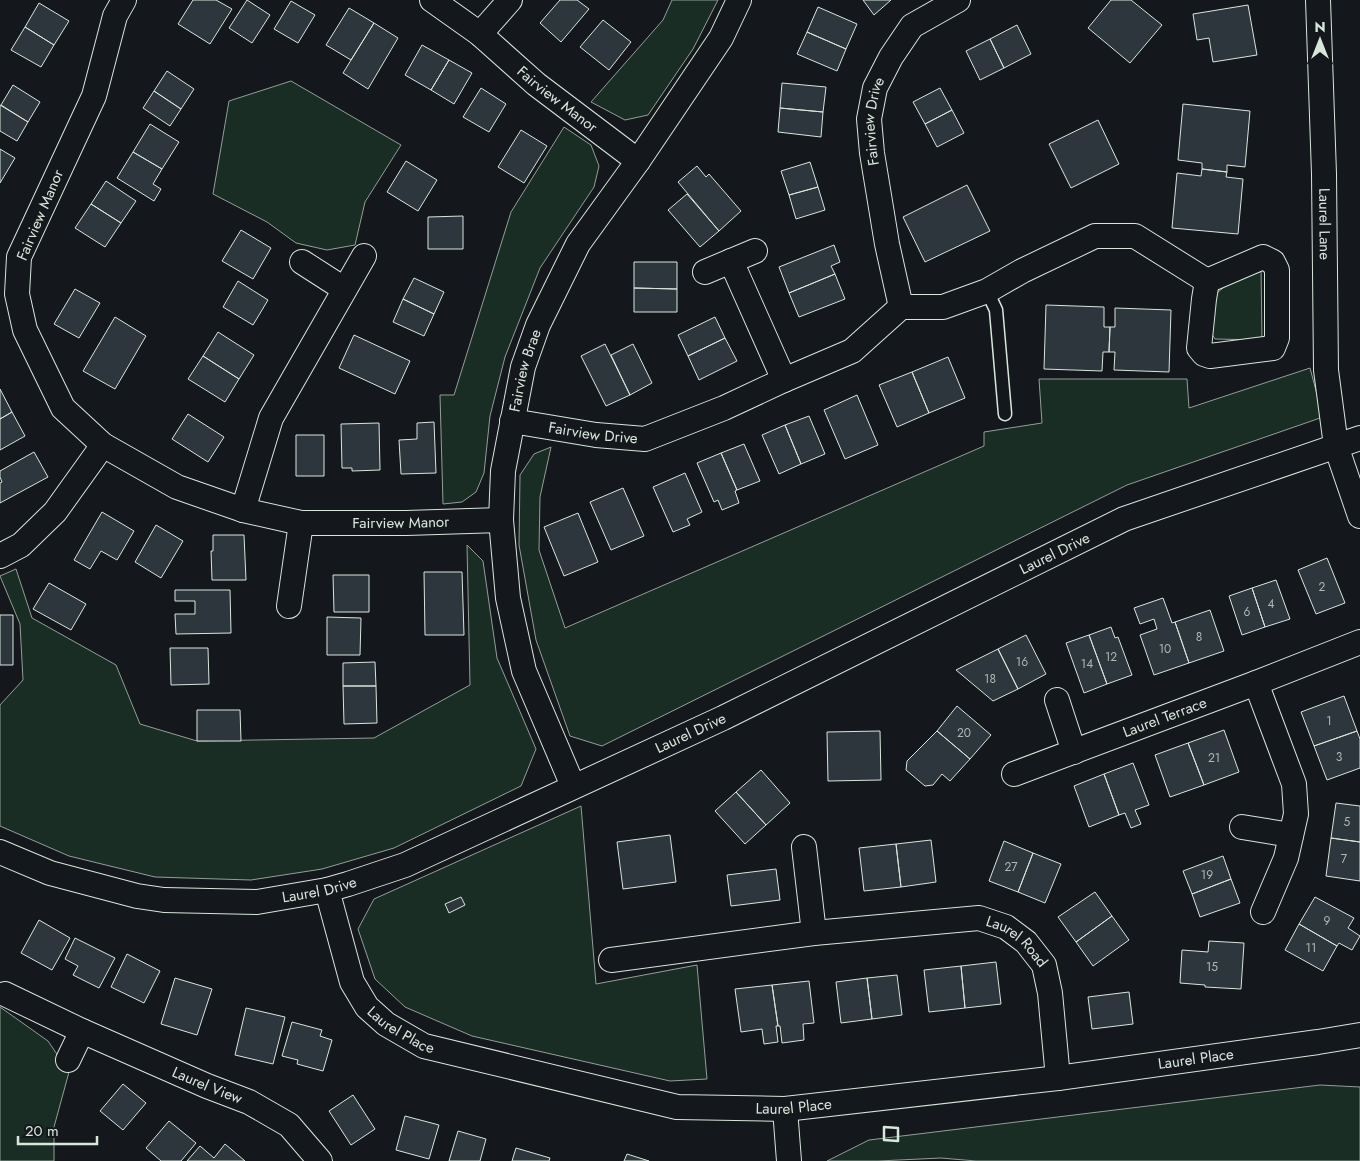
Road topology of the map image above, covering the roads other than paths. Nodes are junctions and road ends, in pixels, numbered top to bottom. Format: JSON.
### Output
{"nodes":[{"id":1,"x":124,"y":0,"type":"edge"},
{"id":2,"x":432,"y":0,"type":"edge"},
{"id":3,"x":510,"y":0,"type":"edge"},
{"id":4,"x":739,"y":0,"type":"edge"},
{"id":5,"x":958,"y":0,"type":"edge"},
{"id":6,"x":1318,"y":0,"type":"edge"},
{"id":7,"x":480,"y":34,"type":"junction"},
{"id":8,"x":638,"y":161,"type":"junction"},
{"id":9,"x":755,"y":251,"type":"dead end"},
{"id":10,"x":364,"y":256,"type":"dead end"},
{"id":11,"x":731,"y":261,"type":"junction"},
{"id":12,"x":302,"y":262,"type":"dead end"},
{"id":13,"x":705,"y":272,"type":"dead end"},
{"id":14,"x":1207,"y":281,"type":"junction"},
{"id":15,"x":344,"y":289,"type":"junction"},
{"id":16,"x":987,"y":291,"type":"junction"},
{"id":17,"x":901,"y":307,"type":"junction"},
{"id":18,"x":784,"y":380,"type":"junction"},
{"id":19,"x":1005,"y":414,"type":"dead end"},
{"id":20,"x":512,"y":421,"type":"junction"},
{"id":21,"x":1360,"y":438,"type":"edge"},
{"id":22,"x":103,"y":445,"type":"junction"},
{"id":23,"x":1336,"y":446,"type":"junction"},
{"id":24,"x":243,"y":510,"type":"junction"},
{"id":25,"x":1360,"y":516,"type":"edge"},
{"id":26,"x":501,"y":520,"type":"junction"},
{"id":27,"x":301,"y":524,"type":"junction"},
{"id":28,"x":0,"y":556,"type":"edge"},
{"id":29,"x":289,"y":606,"type":"dead end"},
{"id":30,"x":1360,"y":642,"type":"edge"},
{"id":31,"x":1256,"y":683,"type":"junction"},
{"id":32,"x":1057,"y":700,"type":"dead end"},
{"id":33,"x":1074,"y":752,"type":"junction"},
{"id":34,"x":1014,"y":774,"type":"dead end"},
{"id":35,"x":573,"y":786,"type":"junction"},
{"id":36,"x":1242,"y":827,"type":"dead end"},
{"id":37,"x":1291,"y":835,"type":"junction"},
{"id":38,"x":804,"y":847,"type":"dead end"},
{"id":39,"x":0,"y":852,"type":"edge"},
{"id":40,"x":327,"y":890,"type":"junction"},
{"id":41,"x":1263,"y":912,"type":"dead end"},
{"id":42,"x":814,"y":933,"type":"junction"},
{"id":43,"x":611,"y":960,"type":"dead end"},
{"id":44,"x":5,"y":994,"type":"dead end"},
{"id":45,"x":82,"y":1031,"type":"junction"},
{"id":46,"x":1360,"y":1035,"type":"edge"},
{"id":47,"x":68,"y":1060,"type":"dead end"},
{"id":48,"x":1058,"y":1078,"type":"junction"},
{"id":49,"x":784,"y":1110,"type":"junction"},
{"id":50,"x":320,"y":1161,"type":"edge"},
{"id":51,"x":789,"y":1161,"type":"edge"}],
"edges":[{"from":1,"to":22,"type":"street","name":"Fairview Manor"},
{"from":2,"to":7,"type":"street","name":"Fairview Manor"},
{"from":3,"to":7,"type":"street"},
{"from":4,"to":8,"type":"street","name":"Fairview Brae"},
{"from":5,"to":17,"type":"street","name":"Fairview Drive"},
{"from":6,"to":23,"type":"street","name":"Laurel Lane"},
{"from":7,"to":8,"type":"street","name":"Fairview Manor"},
{"from":8,"to":20,"type":"street","name":"Fairview Brae"},
{"from":9,"to":11,"type":"street"},
{"from":10,"to":15,"type":"street"},
{"from":11,"to":13,"type":"street"},
{"from":11,"to":18,"type":"street"},
{"from":12,"to":15,"type":"street"},
{"from":14,"to":14,"type":"street"},
{"from":14,"to":16,"type":"street"},
{"from":15,"to":24,"type":"street"},
{"from":16,"to":17,"type":"street"},
{"from":16,"to":19,"type":"lane"},
{"from":17,"to":18,"type":"street","name":"Fairview Drive"},
{"from":18,"to":20,"type":"street","name":"Fairview Drive"},
{"from":20,"to":26,"type":"street","name":"Fairview Brae"},
{"from":21,"to":23,"type":"street","name":"Laurel Drive"},
{"from":22,"to":24,"type":"street","name":"Fairview Manor"},
{"from":22,"to":28,"type":"street"},
{"from":23,"to":25,"type":"street"},
{"from":23,"to":35,"type":"street","name":"Laurel Drive"},
{"from":24,"to":27,"type":"street","name":"Fairview Manor"},
{"from":26,"to":27,"type":"street","name":"Fairview Manor"},
{"from":26,"to":35,"type":"street","name":"Fairview Brae"},
{"from":27,"to":29,"type":"street"},
{"from":30,"to":31,"type":"street","name":"Laurel Terrace"},
{"from":31,"to":33,"type":"street","name":"Laurel Terrace"},
{"from":31,"to":37,"type":"street"},
{"from":32,"to":33,"type":"street"},
{"from":33,"to":34,"type":"street","name":"Laurel Terrace"},
{"from":35,"to":40,"type":"street","name":"Laurel Drive"},
{"from":36,"to":37,"type":"street"},
{"from":37,"to":41,"type":"street"},
{"from":38,"to":42,"type":"street"},
{"from":39,"to":40,"type":"street","name":"Laurel Drive"},
{"from":40,"to":49,"type":"street","name":"Laurel Place"},
{"from":42,"to":43,"type":"street","name":"Laurel Road"},
{"from":42,"to":48,"type":"street","name":"Laurel Road"},
{"from":44,"to":45,"type":"street","name":"Laurel View"},
{"from":45,"to":47,"type":"street"},
{"from":45,"to":50,"type":"street","name":"Laurel View"},
{"from":46,"to":48,"type":"street","name":"Laurel Place"},
{"from":48,"to":49,"type":"street","name":"Laurel Place"},
{"from":49,"to":51,"type":"street"}]}
